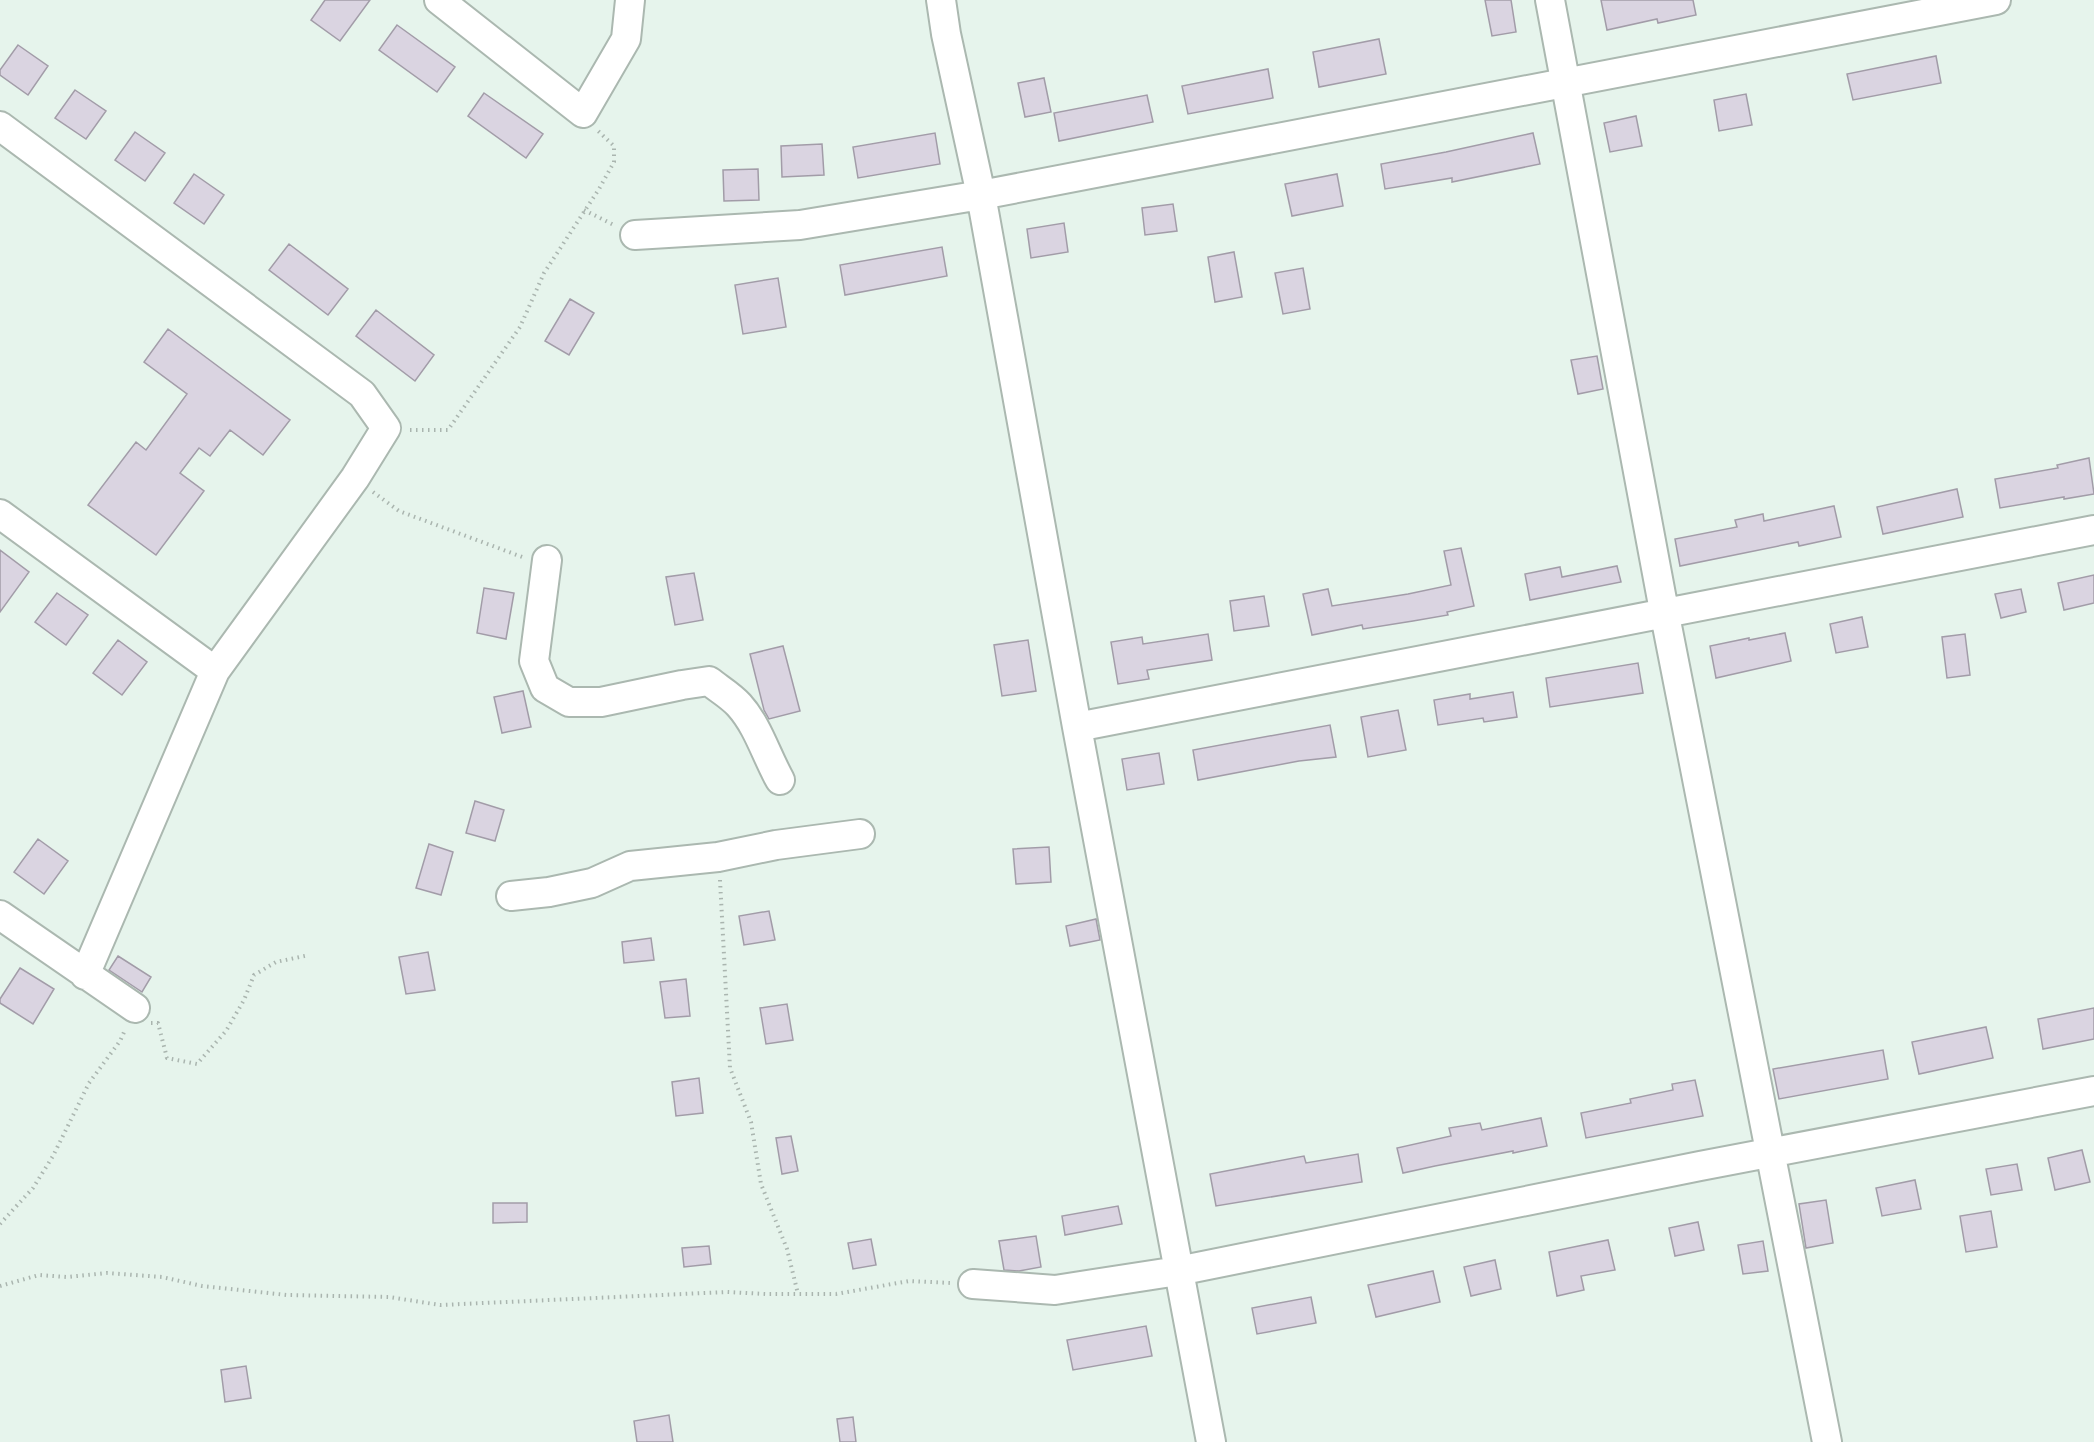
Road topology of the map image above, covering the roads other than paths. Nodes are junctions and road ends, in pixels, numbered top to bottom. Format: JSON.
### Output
{"nodes":[{"id":1,"x":439,"y":0,"type":"edge"},
{"id":2,"x":630,"y":0,"type":"edge"},
{"id":3,"x":941,"y":0,"type":"edge"},
{"id":4,"x":1550,"y":0,"type":"edge"},
{"id":5,"x":1996,"y":0,"type":"edge"},
{"id":6,"x":1566,"y":84,"type":"junction"},
{"id":7,"x":0,"y":126,"type":"edge"},
{"id":8,"x":981,"y":195,"type":"junction"},
{"id":9,"x":635,"y":235,"type":"road end"},
{"id":10,"x":0,"y":514,"type":"edge"},
{"id":11,"x":2094,"y":530,"type":"edge"},
{"id":12,"x":547,"y":560,"type":"road end"},
{"id":13,"x":1665,"y":614,"type":"junction"},
{"id":14,"x":216,"y":671,"type":"junction"},
{"id":15,"x":1077,"y":727,"type":"junction"},
{"id":16,"x":780,"y":780,"type":"dead end"},
{"id":17,"x":860,"y":834,"type":"dead end"},
{"id":18,"x":511,"y":896,"type":"dead end"},
{"id":19,"x":0,"y":915,"type":"edge"},
{"id":20,"x":86,"y":975,"type":"junction"},
{"id":21,"x":132,"y":1015,"type":"road end"},
{"id":22,"x":2094,"y":1091,"type":"edge"},
{"id":23,"x":1769,"y":1153,"type":"junction"},
{"id":24,"x":1178,"y":1271,"type":"junction"},
{"id":25,"x":972,"y":1284,"type":"road end"},
{"id":26,"x":1211,"y":1442,"type":"edge"},
{"id":27,"x":1827,"y":1442,"type":"edge"}],
"edges":[{"from":1,"to":2,"type":"street"},
{"from":3,"to":8,"type":"street"},
{"from":4,"to":6,"type":"street"},
{"from":5,"to":6,"type":"street"},
{"from":6,"to":8,"type":"street"},
{"from":6,"to":13,"type":"street"},
{"from":7,"to":14,"type":"street"},
{"from":8,"to":9,"type":"street"},
{"from":8,"to":15,"type":"street"},
{"from":10,"to":14,"type":"street"},
{"from":11,"to":13,"type":"street"},
{"from":12,"to":16,"type":"street"},
{"from":13,"to":15,"type":"street"},
{"from":13,"to":23,"type":"street"},
{"from":14,"to":20,"type":"street"},
{"from":15,"to":24,"type":"street"},
{"from":17,"to":18,"type":"street"},
{"from":19,"to":20,"type":"street"},
{"from":20,"to":21,"type":"street"},
{"from":22,"to":23,"type":"street"},
{"from":23,"to":24,"type":"street"},
{"from":23,"to":27,"type":"street"},
{"from":24,"to":25,"type":"street"},
{"from":24,"to":26,"type":"street"}]}
